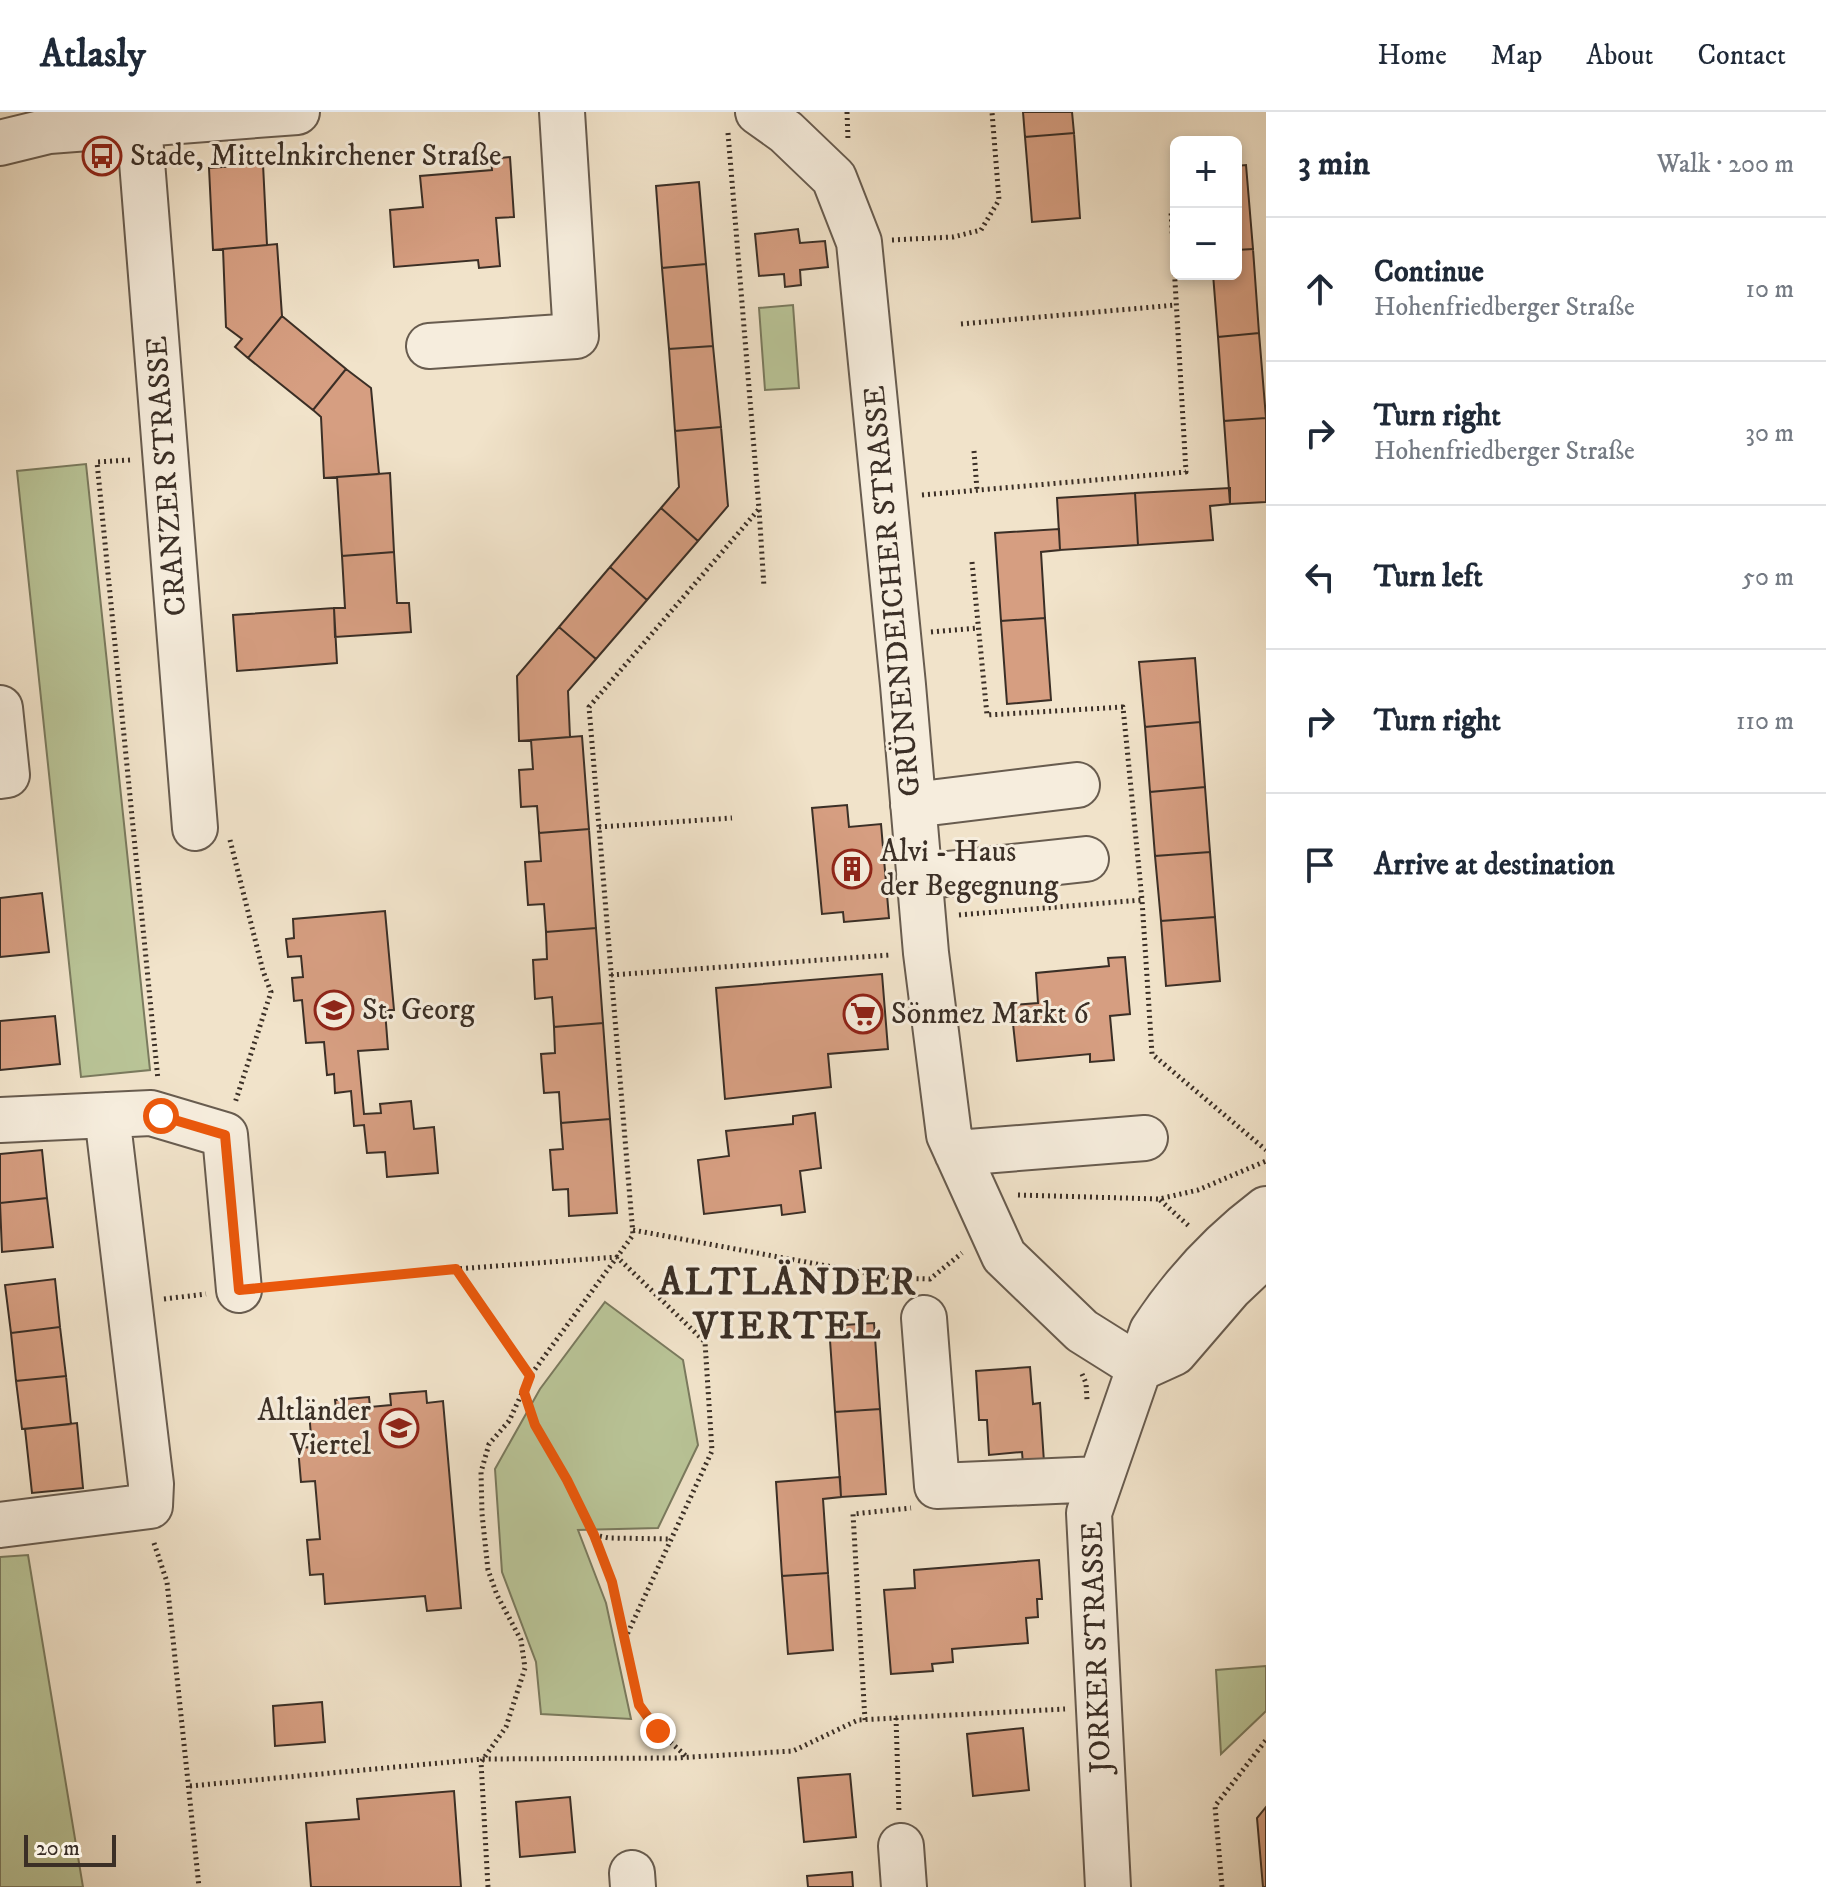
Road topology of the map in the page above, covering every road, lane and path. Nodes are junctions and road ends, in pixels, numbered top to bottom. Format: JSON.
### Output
{"nodes":[{"id":1,"x":297,"y":112,"type":"edge"},
{"id":2,"x":562,"y":112,"type":"edge"},
{"id":3,"x":992,"y":112,"type":"edge"},
{"id":4,"x":742,"y":120,"type":"edge"},
{"id":5,"x":48,"y":122,"type":"edge"},
{"id":6,"x":139,"y":124,"type":"junction"},
{"id":7,"x":0,"y":143,"type":"edge"},
{"id":8,"x":859,"y":242,"type":"junction"},
{"id":9,"x":1175,"y":280,"type":"edge"},
{"id":10,"x":1176,"y":305,"type":"junction"},
{"id":11,"x":961,"y":324,"type":"dead end"},
{"id":12,"x":429,"y":346,"type":"dead end"},
{"id":13,"x":974,"y":451,"type":"dead end"},
{"id":14,"x":166,"y":458,"type":"junction"},
{"id":15,"x":977,"y":490,"type":"junction"},
{"id":16,"x":885,"y":498,"type":"junction"},
{"id":17,"x":759,"y":509,"type":"junction"},
{"id":18,"x":972,"y":562,"type":"dead end"},
{"id":19,"x":764,"y":587,"type":"dead end"},
{"id":20,"x":0,"y":708,"type":"edge"},
{"id":21,"x":0,"y":776,"type":"edge"},
{"id":22,"x":1077,"y":785,"type":"dead end"},
{"id":23,"x":913,"y":805,"type":"junction"},
{"id":24,"x":732,"y":818,"type":"dead end"},
{"id":25,"x":599,"y":827,"type":"junction"},
{"id":26,"x":195,"y":828,"type":"joint"},
{"id":27,"x":1086,"y":859,"type":"dead end"},
{"id":28,"x":1142,"y":900,"type":"junction"},
{"id":29,"x":922,"y":916,"type":"junction"},
{"id":30,"x":611,"y":975,"type":"junction"},
{"id":31,"x":107,"y":1115,"type":"junction"},
{"id":32,"x":161,"y":1116,"type":"junction"},
{"id":33,"x":0,"y":1120,"type":"edge"},
{"id":34,"x":225,"y":1135,"type":"junction"},
{"id":35,"x":1145,"y":1138,"type":"dead end"},
{"id":36,"x":1266,"y":1150,"type":"edge"},
{"id":37,"x":957,"y":1153,"type":"junction"},
{"id":38,"x":1266,"y":1161,"type":"edge"},
{"id":39,"x":1159,"y":1199,"type":"junction"},
{"id":40,"x":1266,"y":1209,"type":"edge"},
{"id":41,"x":984,"y":1211,"type":"junction"},
{"id":42,"x":633,"y":1230,"type":"junction"},
{"id":43,"x":1196,"y":1233,"type":"dead end"},
{"id":44,"x":1266,"y":1254,"type":"edge"},
{"id":45,"x":617,"y":1257,"type":"junction"},
{"id":46,"x":456,"y":1269,"type":"junction"},
{"id":47,"x":239,"y":1290,"type":"junction"},
{"id":48,"x":129,"y":1303,"type":"junction"},
{"id":49,"x":924,"y":1318,"type":"dead end"},
{"id":50,"x":1141,"y":1368,"type":"junction"},
{"id":51,"x":1078,"y":1369,"type":"dead end"},
{"id":52,"x":530,"y":1376,"type":"junction"},
{"id":53,"x":524,"y":1392,"type":"junction"},
{"id":54,"x":1088,"y":1403,"type":"dead end"},
{"id":55,"x":1100,"y":1479,"type":"junction"},
{"id":56,"x":937,"y":1486,"type":"junction"},
{"id":57,"x":150,"y":1506,"type":"junction"},
{"id":58,"x":0,"y":1525,"type":"edge"},
{"id":59,"x":594,"y":1535,"type":"junction"},
{"id":60,"x":671,"y":1539,"type":"junction"},
{"id":61,"x":625,"y":1639,"type":"junction"},
{"id":62,"x":1098,"y":1707,"type":"junction"},
{"id":63,"x":896,"y":1718,"type":"junction"},
{"id":64,"x":865,"y":1720,"type":"junction"},
{"id":65,"x":1266,"y":1740,"type":"edge"},
{"id":66,"x":688,"y":1757,"type":"junction"},
{"id":67,"x":483,"y":1759,"type":"junction"},
{"id":68,"x":190,"y":1786,"type":"junction"},
{"id":69,"x":902,"y":1866,"type":"edge"},
{"id":70,"x":199,"y":1887,"type":"edge"},
{"id":71,"x":488,"y":1887,"type":"edge"},
{"id":72,"x":1108,"y":1887,"type":"edge"},
{"id":73,"x":1222,"y":1887,"type":"edge"}],
"edges":[{"from":1,"to":6,"type":"street"},
{"from":2,"to":12,"type":"street"},
{"from":3,"to":8,"type":"path"},
{"from":4,"to":8,"type":"street","name":"GRÜNENDEICHER STRASSE"},
{"from":4,"to":17,"type":"path"},
{"from":5,"to":6,"type":"street"},
{"from":5,"to":7,"type":"street"},
{"from":6,"to":14,"type":"street","name":"CRANZER STRASSE"},
{"from":8,"to":16,"type":"street","name":"GRÜNENDEICHER STRASSE"},
{"from":9,"to":10,"type":"path"},
{"from":10,"to":11,"type":"path"},
{"from":10,"to":15,"type":"path"},
{"from":13,"to":15,"type":"path"},
{"from":14,"to":26,"type":"street","name":"CRANZER STRASSE"},
{"from":14,"to":32,"type":"path"},
{"from":15,"to":16,"type":"path"},
{"from":16,"to":23,"type":"street","name":"GRÜNENDEICHER STRASSE"},
{"from":17,"to":19,"type":"path"},
{"from":17,"to":25,"type":"path"},
{"from":18,"to":28,"type":"path"},
{"from":20,"to":21,"type":"street"},
{"from":22,"to":23,"type":"street"},
{"from":23,"to":29,"type":"street","name":"GRÜNENDEICHER STRASSE"},
{"from":24,"to":25,"type":"path"},
{"from":25,"to":30,"type":"path"},
{"from":26,"to":34,"type":"path"},
{"from":27,"to":29,"type":"street"},
{"from":28,"to":29,"type":"path"},
{"from":28,"to":36,"type":"path"},
{"from":29,"to":30,"type":"path"},
{"from":29,"to":37,"type":"street","name":"GRÜNENDEICHER STRASSE"},
{"from":30,"to":42,"type":"path"},
{"from":31,"to":32,"type":"street"},
{"from":31,"to":33,"type":"street"},
{"from":31,"to":48,"type":"street"},
{"from":32,"to":34,"type":"street"},
{"from":34,"to":47,"type":"street"},
{"from":35,"to":37,"type":"street"},
{"from":37,"to":41,"type":"street","name":"GRÜNENDEICHER STRASSE"},
{"from":38,"to":39,"type":"path"},
{"from":39,"to":41,"type":"path"},
{"from":39,"to":43,"type":"path"},
{"from":40,"to":50,"type":"street","name":"JORKER STRASSE"},
{"from":41,"to":42,"type":"path"},
{"from":41,"to":50,"type":"street","name":"GRÜNENDEICHER STRASSE"},
{"from":42,"to":45,"type":"path"},
{"from":44,"to":50,"type":"street"},
{"from":45,"to":46,"type":"path"},
{"from":45,"to":52,"type":"path"},
{"from":45,"to":60,"type":"path"},
{"from":46,"to":47,"type":"path"},
{"from":46,"to":52,"type":"path"},
{"from":47,"to":48,"type":"path"},
{"from":48,"to":57,"type":"street"},
{"from":49,"to":56,"type":"street"},
{"from":50,"to":55,"type":"street","name":"JORKER STRASSE"},
{"from":51,"to":54,"type":"path"},
{"from":52,"to":53,"type":"path"},
{"from":53,"to":59,"type":"path"},
{"from":53,"to":67,"type":"path"},
{"from":55,"to":56,"type":"street"},
{"from":55,"to":62,"type":"street","name":"JORKER STRASSE"},
{"from":56,"to":64,"type":"path"},
{"from":57,"to":58,"type":"street"},
{"from":57,"to":68,"type":"path"},
{"from":59,"to":60,"type":"path"},
{"from":59,"to":61,"type":"path"},
{"from":60,"to":61,"type":"path"},
{"from":61,"to":66,"type":"path"},
{"from":62,"to":63,"type":"path"},
{"from":62,"to":72,"type":"street","name":"JORKER STRASSE"},
{"from":63,"to":64,"type":"path"},
{"from":63,"to":69,"type":"path"},
{"from":64,"to":66,"type":"path"},
{"from":65,"to":73,"type":"path"},
{"from":66,"to":67,"type":"path"},
{"from":67,"to":68,"type":"path"},
{"from":67,"to":71,"type":"path"},
{"from":68,"to":70,"type":"path"}]}
